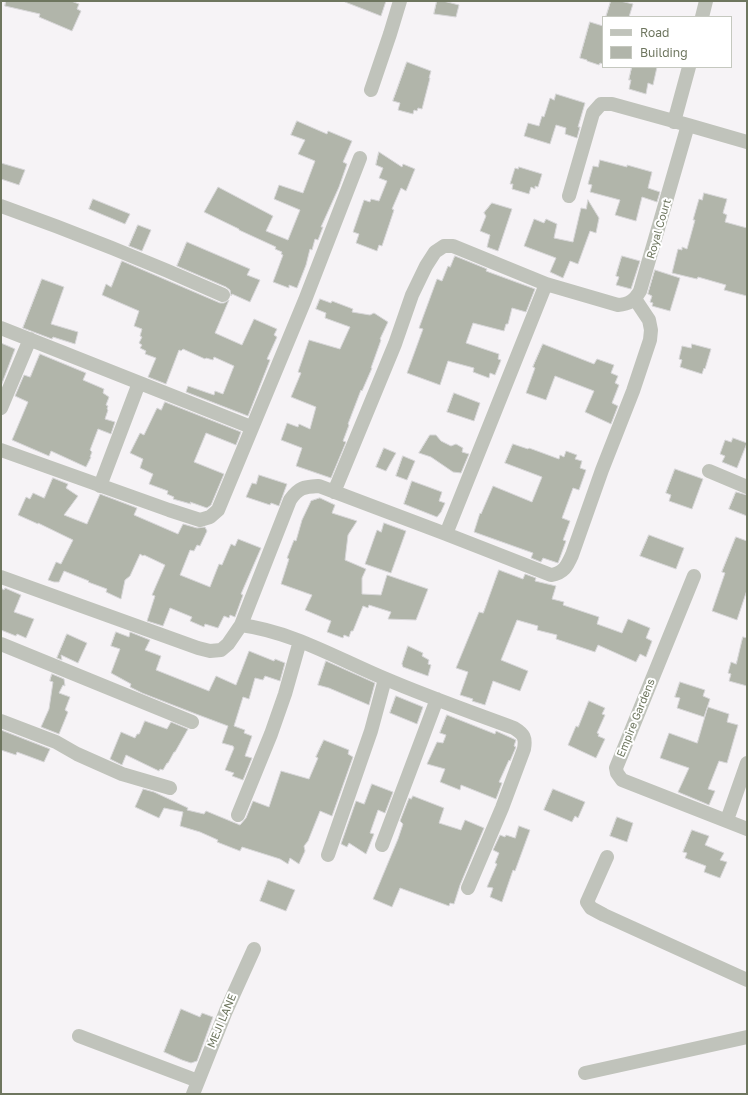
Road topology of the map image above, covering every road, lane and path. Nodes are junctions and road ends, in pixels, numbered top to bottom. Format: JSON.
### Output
{"nodes":[{"id":1,"x":400,"y":1,"type":"edge"},
{"id":2,"x":706,"y":1,"type":"edge"},
{"id":3,"x":702,"y":16,"type":"edge"},
{"id":4,"x":689,"y":68,"type":"edge"},
{"id":5,"x":371,"y":90,"type":"dead end"},
{"id":6,"x":674,"y":122,"type":"junction"},
{"id":7,"x":688,"y":126,"type":"junction"},
{"id":8,"x":747,"y":142,"type":"edge"},
{"id":9,"x":360,"y":158,"type":"dead end"},
{"id":10,"x":568,"y":196,"type":"dead end"},
{"id":11,"x":1,"y":206,"type":"edge"},
{"id":12,"x":546,"y":284,"type":"junction"},
{"id":13,"x":223,"y":295,"type":"dead end"},
{"id":14,"x":635,"y":299,"type":"junction"},
{"id":15,"x":1,"y":328,"type":"edge"},
{"id":16,"x":30,"y":339,"type":"junction"},
{"id":17,"x":139,"y":383,"type":"junction"},
{"id":18,"x":1,"y":408,"type":"edge"},
{"id":19,"x":251,"y":427,"type":"junction"},
{"id":20,"x":1,"y":450,"type":"edge"},
{"id":21,"x":709,"y":471,"type":"dead end"},
{"id":22,"x":100,"y":486,"type":"junction"},
{"id":23,"x":747,"y":487,"type":"edge"},
{"id":24,"x":334,"y":492,"type":"junction"},
{"id":25,"x":446,"y":534,"type":"junction"},
{"id":26,"x":694,"y":576,"type":"dead end"},
{"id":27,"x":1,"y":577,"type":"edge"},
{"id":28,"x":241,"y":625,"type":"junction"},
{"id":29,"x":300,"y":641,"type":"junction"},
{"id":30,"x":1,"y":644,"type":"edge"},
{"id":31,"x":385,"y":679,"type":"junction"},
{"id":32,"x":437,"y":699,"type":"junction"},
{"id":33,"x":1,"y":720,"type":"edge"},
{"id":34,"x":192,"y":722,"type":"dead end"},
{"id":35,"x":747,"y":763,"type":"edge"},
{"id":36,"x":170,"y":788,"type":"dead end"},
{"id":37,"x":238,"y":815,"type":"dead end"},
{"id":38,"x":727,"y":820,"type":"junction"},
{"id":39,"x":747,"y":829,"type":"edge"},
{"id":40,"x":382,"y":844,"type":"dead end"},
{"id":41,"x":328,"y":855,"type":"dead end"},
{"id":42,"x":608,"y":857,"type":"dead end"},
{"id":43,"x":468,"y":888,"type":"dead end"},
{"id":44,"x":254,"y":949,"type":"dead end"},
{"id":45,"x":747,"y":980,"type":"edge"},
{"id":46,"x":79,"y":1036,"type":"dead end"},
{"id":47,"x":747,"y":1037,"type":"edge"},
{"id":48,"x":585,"y":1073,"type":"dead end"},
{"id":49,"x":195,"y":1087,"type":"edge"}],
"edges":[{"from":1,"to":5,"type":"street"},
{"from":2,"to":3,"type":"street"},
{"from":4,"to":6,"type":"street"},
{"from":6,"to":7,"type":"street"},
{"from":6,"to":10,"type":"street"},
{"from":7,"to":8,"type":"street"},
{"from":7,"to":14,"type":"street","name":"Royal Court"},
{"from":9,"to":19,"type":"street"},
{"from":11,"to":13,"type":"street"},
{"from":12,"to":14,"type":"street"},
{"from":12,"to":24,"type":"street"},
{"from":12,"to":25,"type":"street"},
{"from":14,"to":25,"type":"street"},
{"from":15,"to":16,"type":"street"},
{"from":16,"to":17,"type":"street"},
{"from":16,"to":18,"type":"street"},
{"from":17,"to":19,"type":"street"},
{"from":17,"to":22,"type":"street"},
{"from":19,"to":22,"type":"street"},
{"from":20,"to":22,"type":"street"},
{"from":21,"to":23,"type":"street"},
{"from":24,"to":25,"type":"street"},
{"from":24,"to":28,"type":"street"},
{"from":26,"to":38,"type":"street","name":"Empire Gardens"},
{"from":27,"to":28,"type":"street"},
{"from":28,"to":29,"type":"street"},
{"from":29,"to":31,"type":"street"},
{"from":29,"to":37,"type":"street"},
{"from":30,"to":34,"type":"street"},
{"from":31,"to":32,"type":"street"},
{"from":31,"to":41,"type":"street"},
{"from":32,"to":40,"type":"street"},
{"from":32,"to":43,"type":"street"},
{"from":33,"to":36,"type":"street"},
{"from":35,"to":38,"type":"street"},
{"from":38,"to":39,"type":"street","name":"Empire Gardens"},
{"from":42,"to":45,"type":"street"},
{"from":44,"to":49,"type":"street","name":"MEJI LANE"},
{"from":46,"to":49,"type":"street"},
{"from":47,"to":48,"type":"street"}]}
